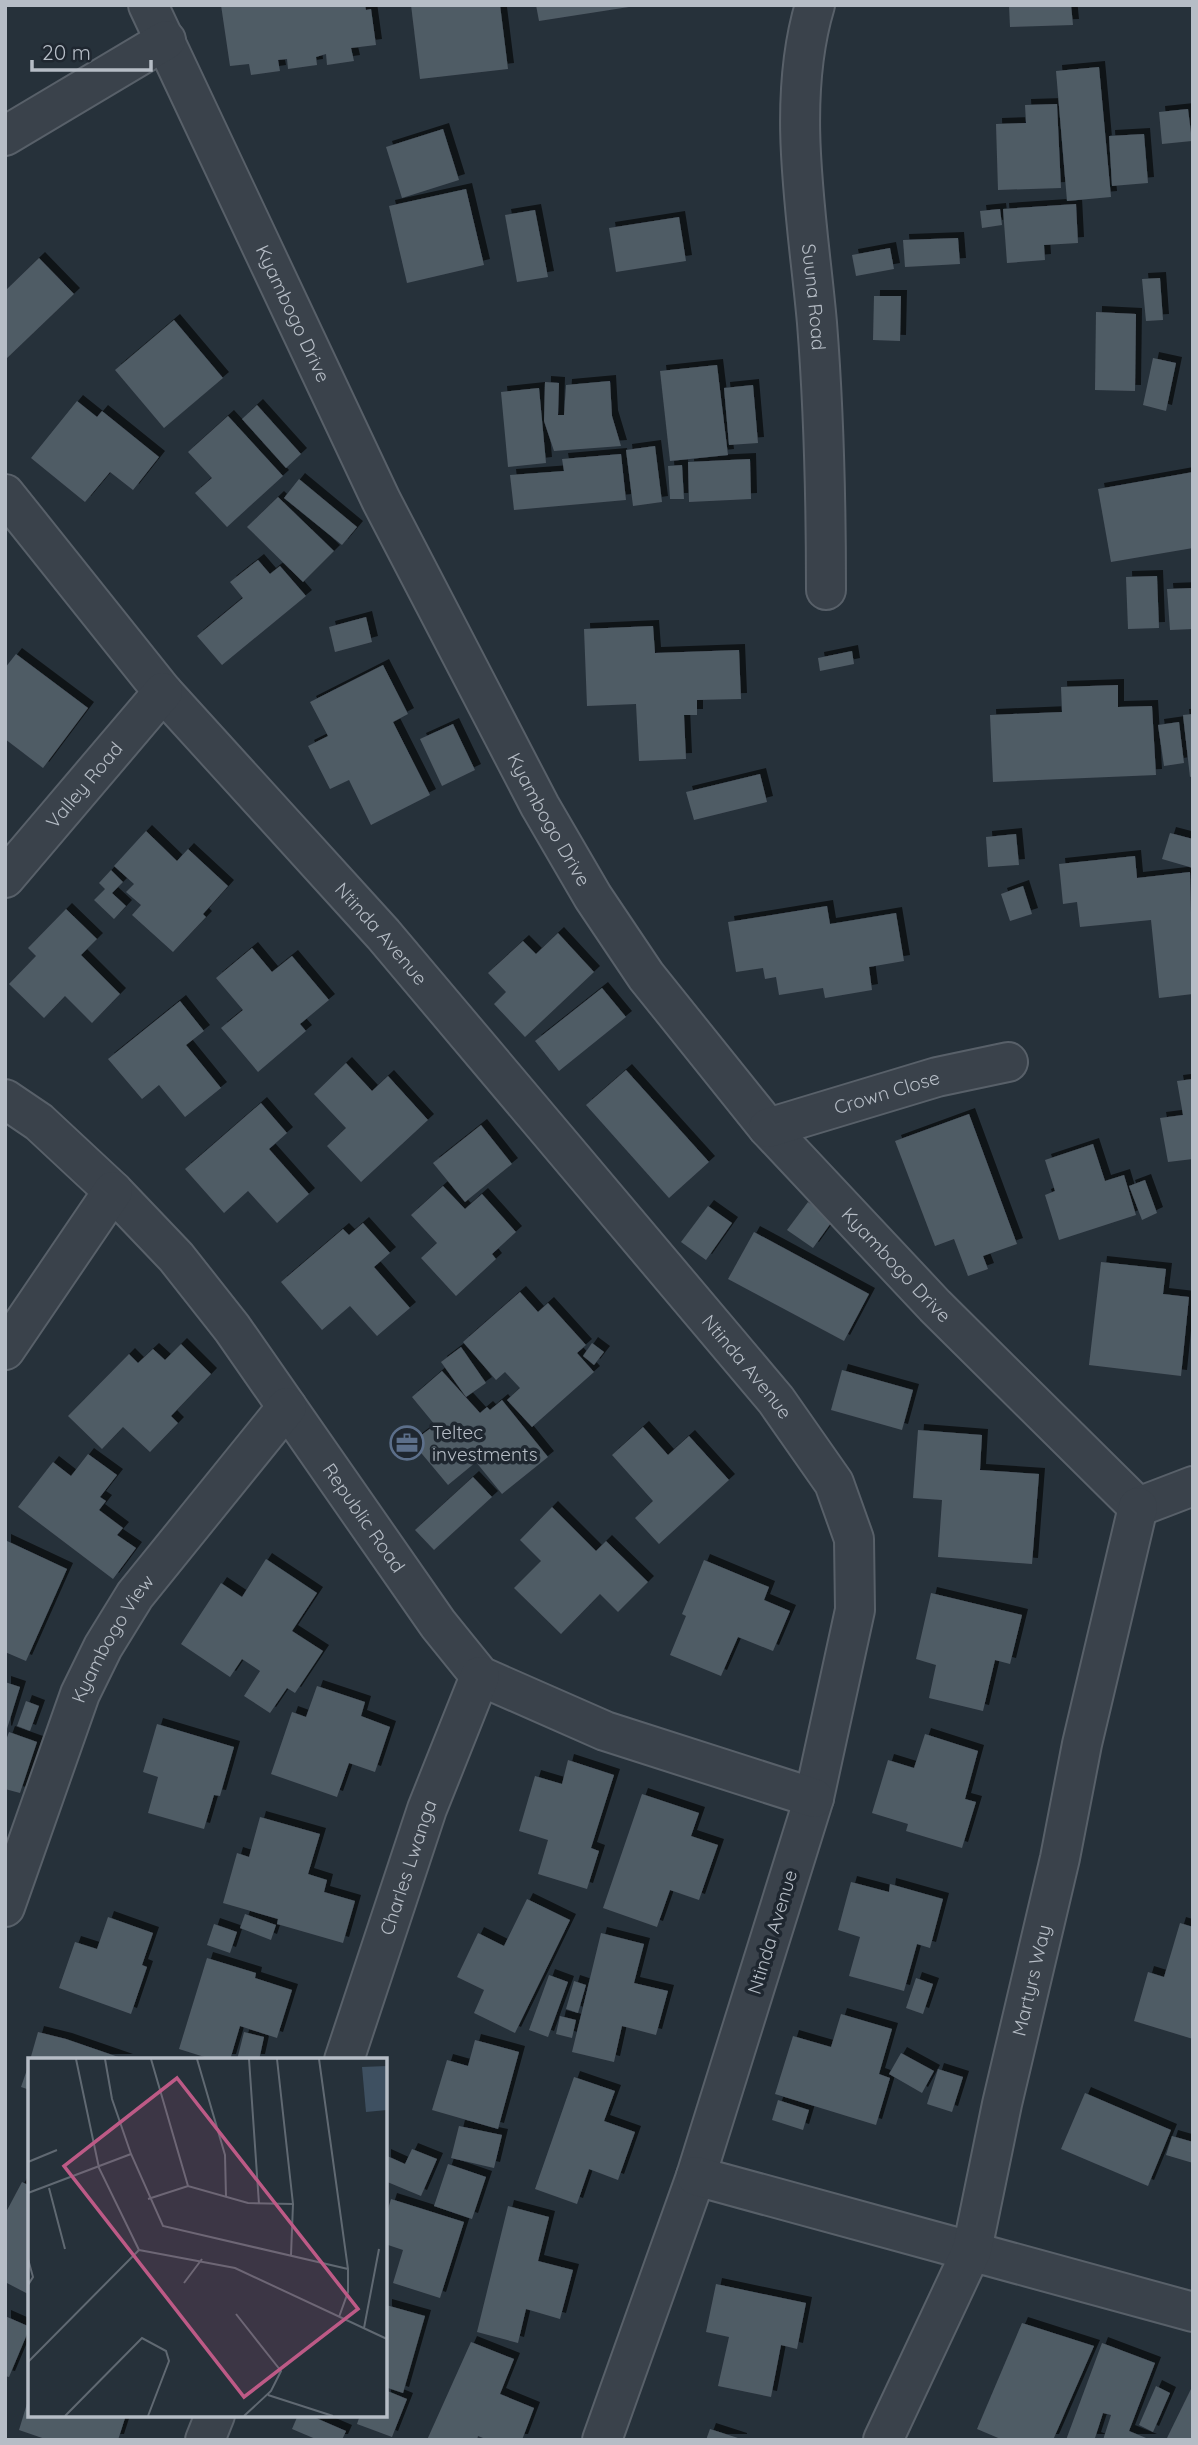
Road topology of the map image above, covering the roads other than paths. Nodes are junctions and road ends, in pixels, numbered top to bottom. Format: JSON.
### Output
{"nodes":[{"id":1,"x":148,"y":5,"type":"edge"},
{"id":2,"x":815,"y":5,"type":"edge"},
{"id":3,"x":166,"y":40,"type":"junction"},
{"id":4,"x":5,"y":136,"type":"edge"},
{"id":5,"x":5,"y":494,"type":"edge"},
{"id":6,"x":826,"y":590,"type":"dead end"},
{"id":7,"x":163,"y":692,"type":"junction"},
{"id":8,"x":5,"y":878,"type":"edge"},
{"id":9,"x":1008,"y":1062,"type":"dead end"},
{"id":10,"x":5,"y":1100,"type":"edge"},
{"id":11,"x":768,"y":1128,"type":"junction"},
{"id":12,"x":113,"y":1191,"type":"junction"},
{"id":13,"x":5,"y":1350,"type":"edge"},
{"id":14,"x":288,"y":1407,"type":"junction"},
{"id":15,"x":1193,"y":1486,"type":"edge"},
{"id":16,"x":1138,"y":1507,"type":"junction"},
{"id":17,"x":480,"y":1676,"type":"junction"},
{"id":18,"x":814,"y":1798,"type":"junction"},
{"id":19,"x":5,"y":1907,"type":"edge"},
{"id":20,"x":345,"y":2058,"type":"edge"},
{"id":21,"x":695,"y":2176,"type":"junction"},
{"id":22,"x":972,"y":2250,"type":"junction"},
{"id":23,"x":1193,"y":2312,"type":"edge"},
{"id":24,"x":214,"y":2417,"type":"edge"},
{"id":25,"x":205,"y":2440,"type":"edge"},
{"id":26,"x":602,"y":2440,"type":"edge"},
{"id":27,"x":884,"y":2440,"type":"edge"}],
"edges":[{"from":1,"to":3,"type":"street","name":"Kyambogo Drive"},
{"from":2,"to":6,"type":"street","name":"Suuna Road"},
{"from":3,"to":4,"type":"street"},
{"from":3,"to":11,"type":"street","name":"Kyambogo Drive"},
{"from":5,"to":7,"type":"street","name":"Ntinda Avenue"},
{"from":7,"to":8,"type":"street","name":"Valley Road"},
{"from":7,"to":18,"type":"street","name":"Ntinda Avenue"},
{"from":9,"to":11,"type":"street","name":"Crown Close"},
{"from":10,"to":12,"type":"street","name":"Republic Road"},
{"from":11,"to":16,"type":"street","name":"Kyambogo Drive"},
{"from":12,"to":13,"type":"street"},
{"from":12,"to":14,"type":"street","name":"Republic Road"},
{"from":14,"to":17,"type":"street","name":"Republic Road"},
{"from":14,"to":19,"type":"street","name":"Kyambogo View"},
{"from":15,"to":16,"type":"street"},
{"from":16,"to":22,"type":"street","name":"Martyrs Way"},
{"from":17,"to":18,"type":"street","name":"Republic Road"},
{"from":17,"to":20,"type":"street","name":"Charles Lwanga"},
{"from":18,"to":21,"type":"street","name":"Ntinda Avenue"},
{"from":21,"to":22,"type":"street"},
{"from":21,"to":26,"type":"street","name":"Ntinda Avenue"},
{"from":22,"to":23,"type":"street"},
{"from":22,"to":27,"type":"street","name":"Martyrs Way"},
{"from":24,"to":25,"type":"street"}]}
